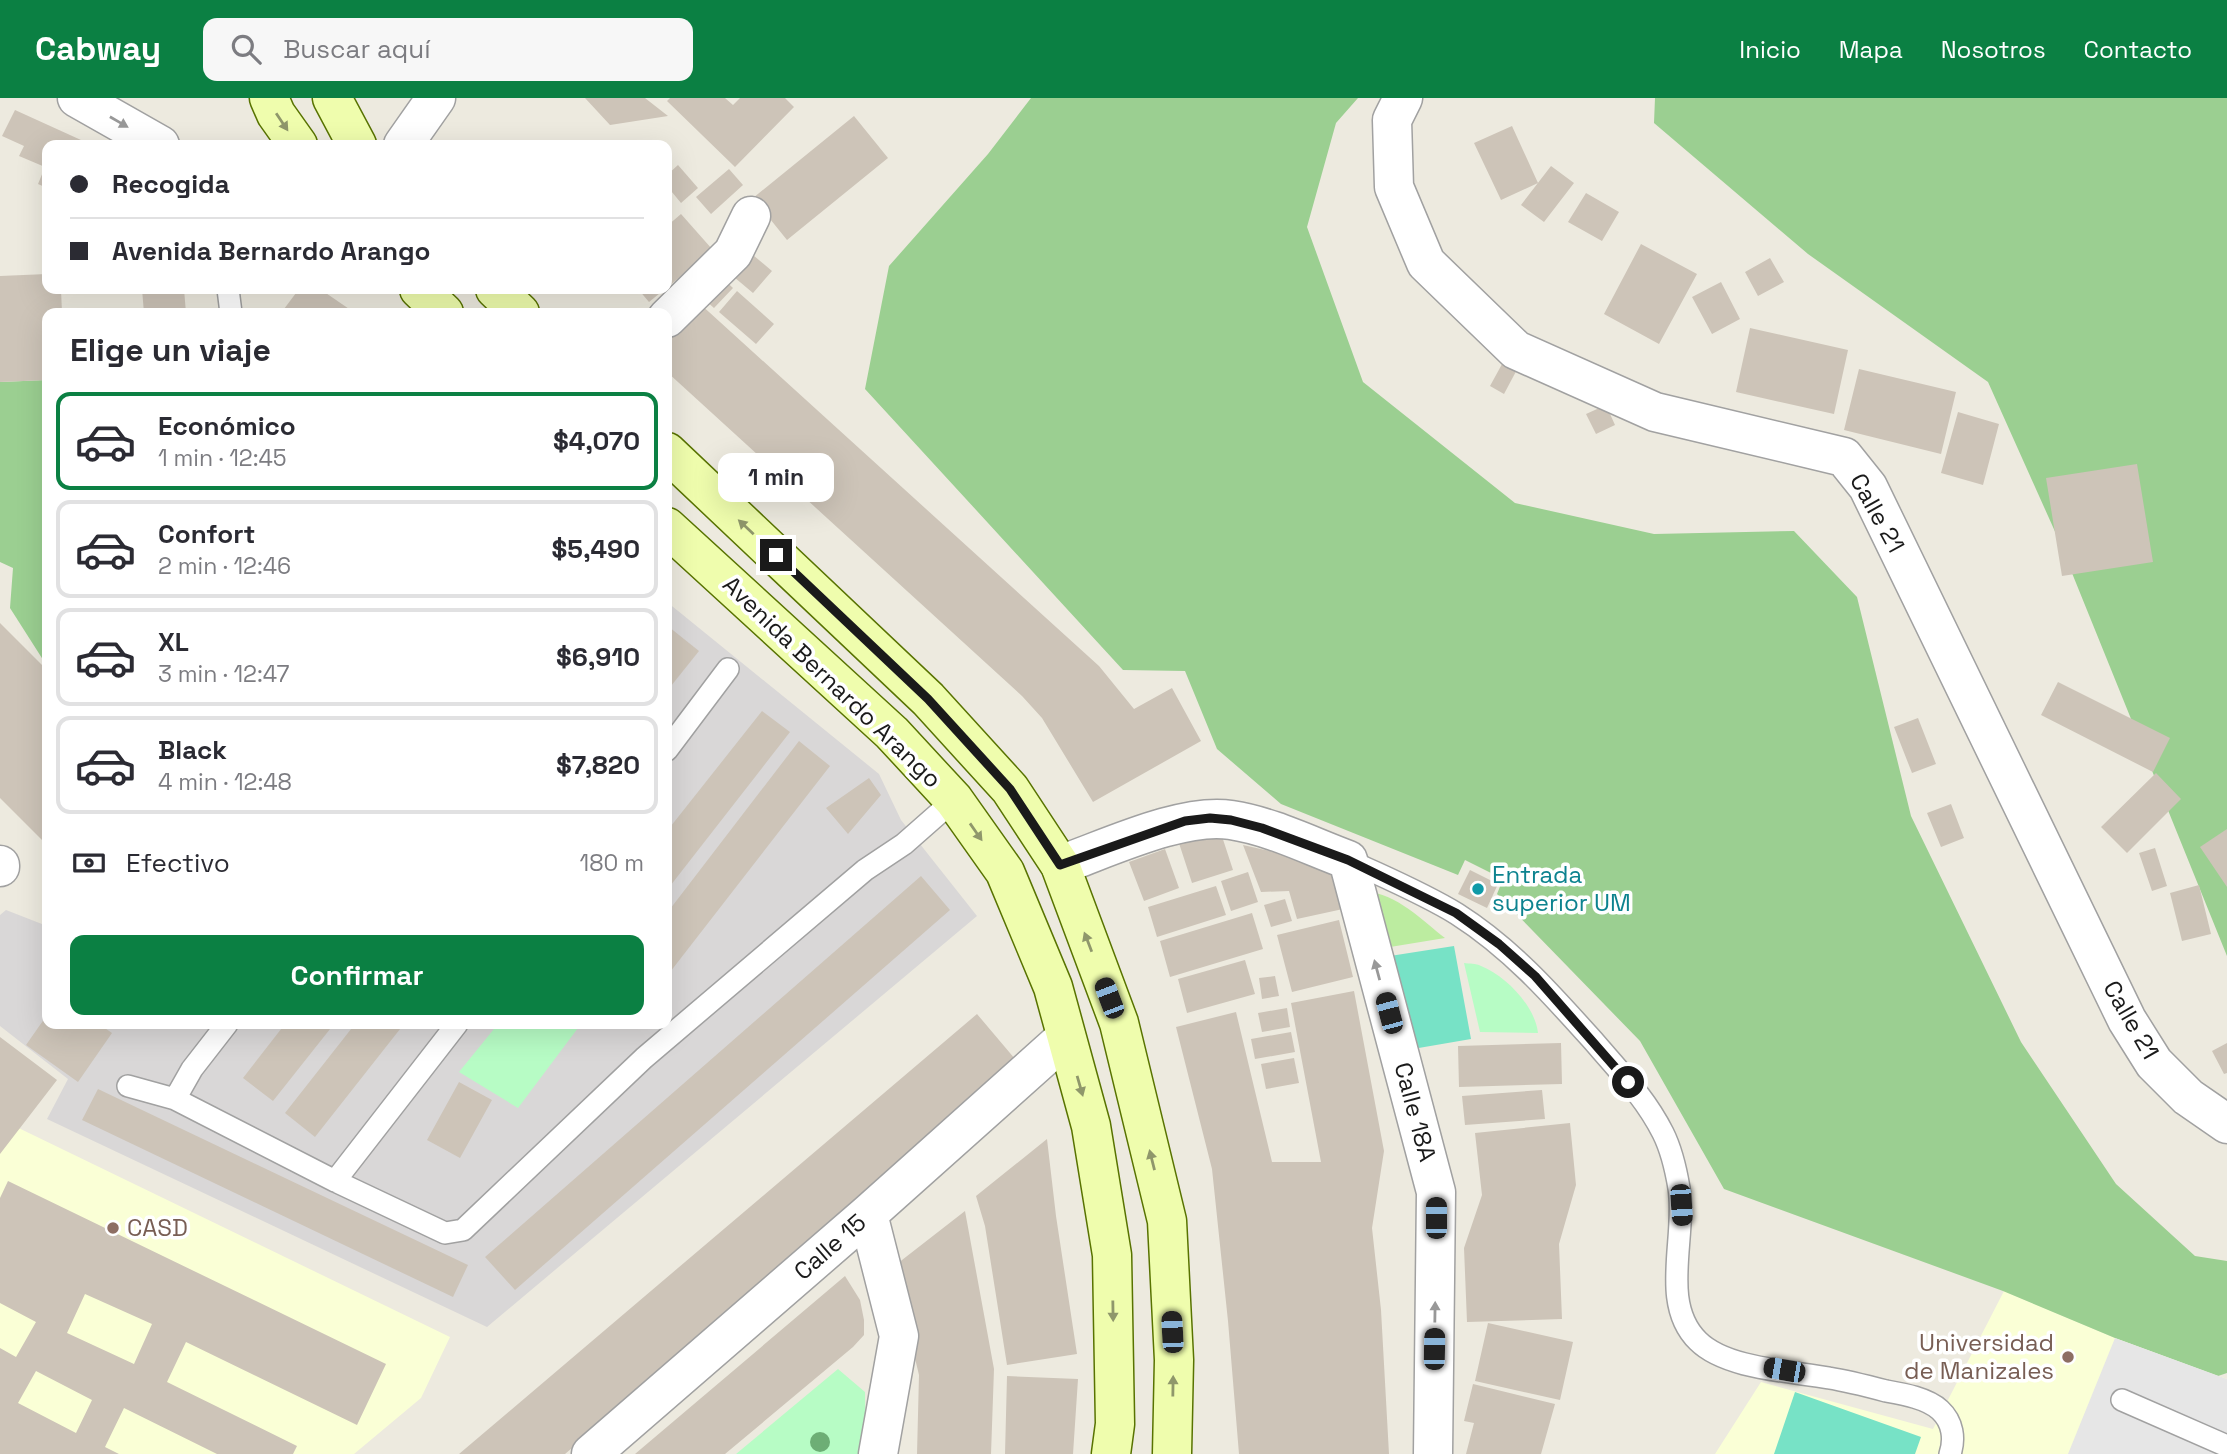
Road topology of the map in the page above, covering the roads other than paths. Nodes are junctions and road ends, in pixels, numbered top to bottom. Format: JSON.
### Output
{"nodes":[{"id":1,"x":77,"y":98,"type":"edge"},
{"id":2,"x":269,"y":98,"type":"edge"},
{"id":3,"x":332,"y":98,"type":"edge"},
{"id":4,"x":436,"y":98,"type":"edge"},
{"id":5,"x":1403,"y":98,"type":"edge"},
{"id":6,"x":151,"y":140,"type":"edge"},
{"id":7,"x":294,"y":140,"type":"edge"},
{"id":8,"x":354,"y":140,"type":"edge"},
{"id":9,"x":407,"y":140,"type":"edge"},
{"id":10,"x":751,"y":216,"type":"dead end"},
{"id":11,"x":424,"y":294,"type":"edge"},
{"id":12,"x":500,"y":294,"type":"edge"},
{"id":13,"x":439,"y":308,"type":"edge"},
{"id":14,"x":515,"y":308,"type":"edge"},
{"id":15,"x":672,"y":313,"type":"edge"},
{"id":16,"x":672,"y":457,"type":"edge"},
{"id":17,"x":672,"y":532,"type":"edge"},
{"id":18,"x":728,"y":669,"type":"dead end"},
{"id":19,"x":672,"y":743,"type":"edge"},
{"id":20,"x":954,"y":800,"type":"junction"},
{"id":21,"x":1348,"y":860,"type":"junction"},
{"id":22,"x":1060,"y":865,"type":"junction"},
{"id":23,"x":223,"y":1029,"type":"edge"},
{"id":24,"x":453,"y":1029,"type":"edge"},
{"id":25,"x":1066,"y":1037,"type":"junction"},
{"id":26,"x":128,"y":1086,"type":"dead end"},
{"id":27,"x":175,"y":1099,"type":"junction"},
{"id":28,"x":2227,"y":1124,"type":"edge"},
{"id":29,"x":335,"y":1181,"type":"junction"},
{"id":30,"x":868,"y":1214,"type":"junction"},
{"id":31,"x":2122,"y":1400,"type":"dead end"},
{"id":32,"x":2227,"y":1446,"type":"edge"},
{"id":33,"x":591,"y":1454,"type":"edge"},
{"id":34,"x":878,"y":1454,"type":"edge"},
{"id":35,"x":1111,"y":1454,"type":"edge"},
{"id":36,"x":1172,"y":1454,"type":"edge"},
{"id":37,"x":1433,"y":1454,"type":"edge"},
{"id":38,"x":1950,"y":1454,"type":"edge"}],
"edges":[{"from":1,"to":6,"type":"street","one_way":true},
{"from":2,"to":7,"type":"main road","one_way":true},
{"from":3,"to":8,"type":"main road"},
{"from":4,"to":9,"type":"street"},
{"from":5,"to":28,"type":"street","name":"Calle 21"},
{"from":10,"to":15,"type":"street"},
{"from":11,"to":13,"type":"main road"},
{"from":12,"to":14,"type":"main road"},
{"from":22,"to":16,"type":"main road","name":"Avenida Bernardo Arango","one_way":true},
{"from":17,"to":20,"type":"main road","name":"Avenida Bernardo Arango"},
{"from":18,"to":19,"type":"lane"},
{"from":20,"to":25,"type":"main road","name":"Avenida Bernardo Arango","one_way":true},
{"from":20,"to":29,"type":"lane"},
{"from":21,"to":22,"type":"street"},
{"from":37,"to":21,"type":"street","name":"Calle 18A","one_way":true},
{"from":21,"to":38,"type":"lane"},
{"from":36,"to":22,"type":"main road","name":"Avenida Bernardo Arango","one_way":true},
{"from":23,"to":27,"type":"lane"},
{"from":24,"to":29,"type":"lane"},
{"from":25,"to":30,"type":"street","name":"Calle 15"},
{"from":25,"to":35,"type":"main road","name":"Avenida Bernardo Arango","one_way":true},
{"from":26,"to":27,"type":"lane"},
{"from":27,"to":29,"type":"lane"},
{"from":30,"to":33,"type":"street","name":"Calle 15"},
{"from":30,"to":34,"type":"street"},
{"from":31,"to":32,"type":"lane"}]}
